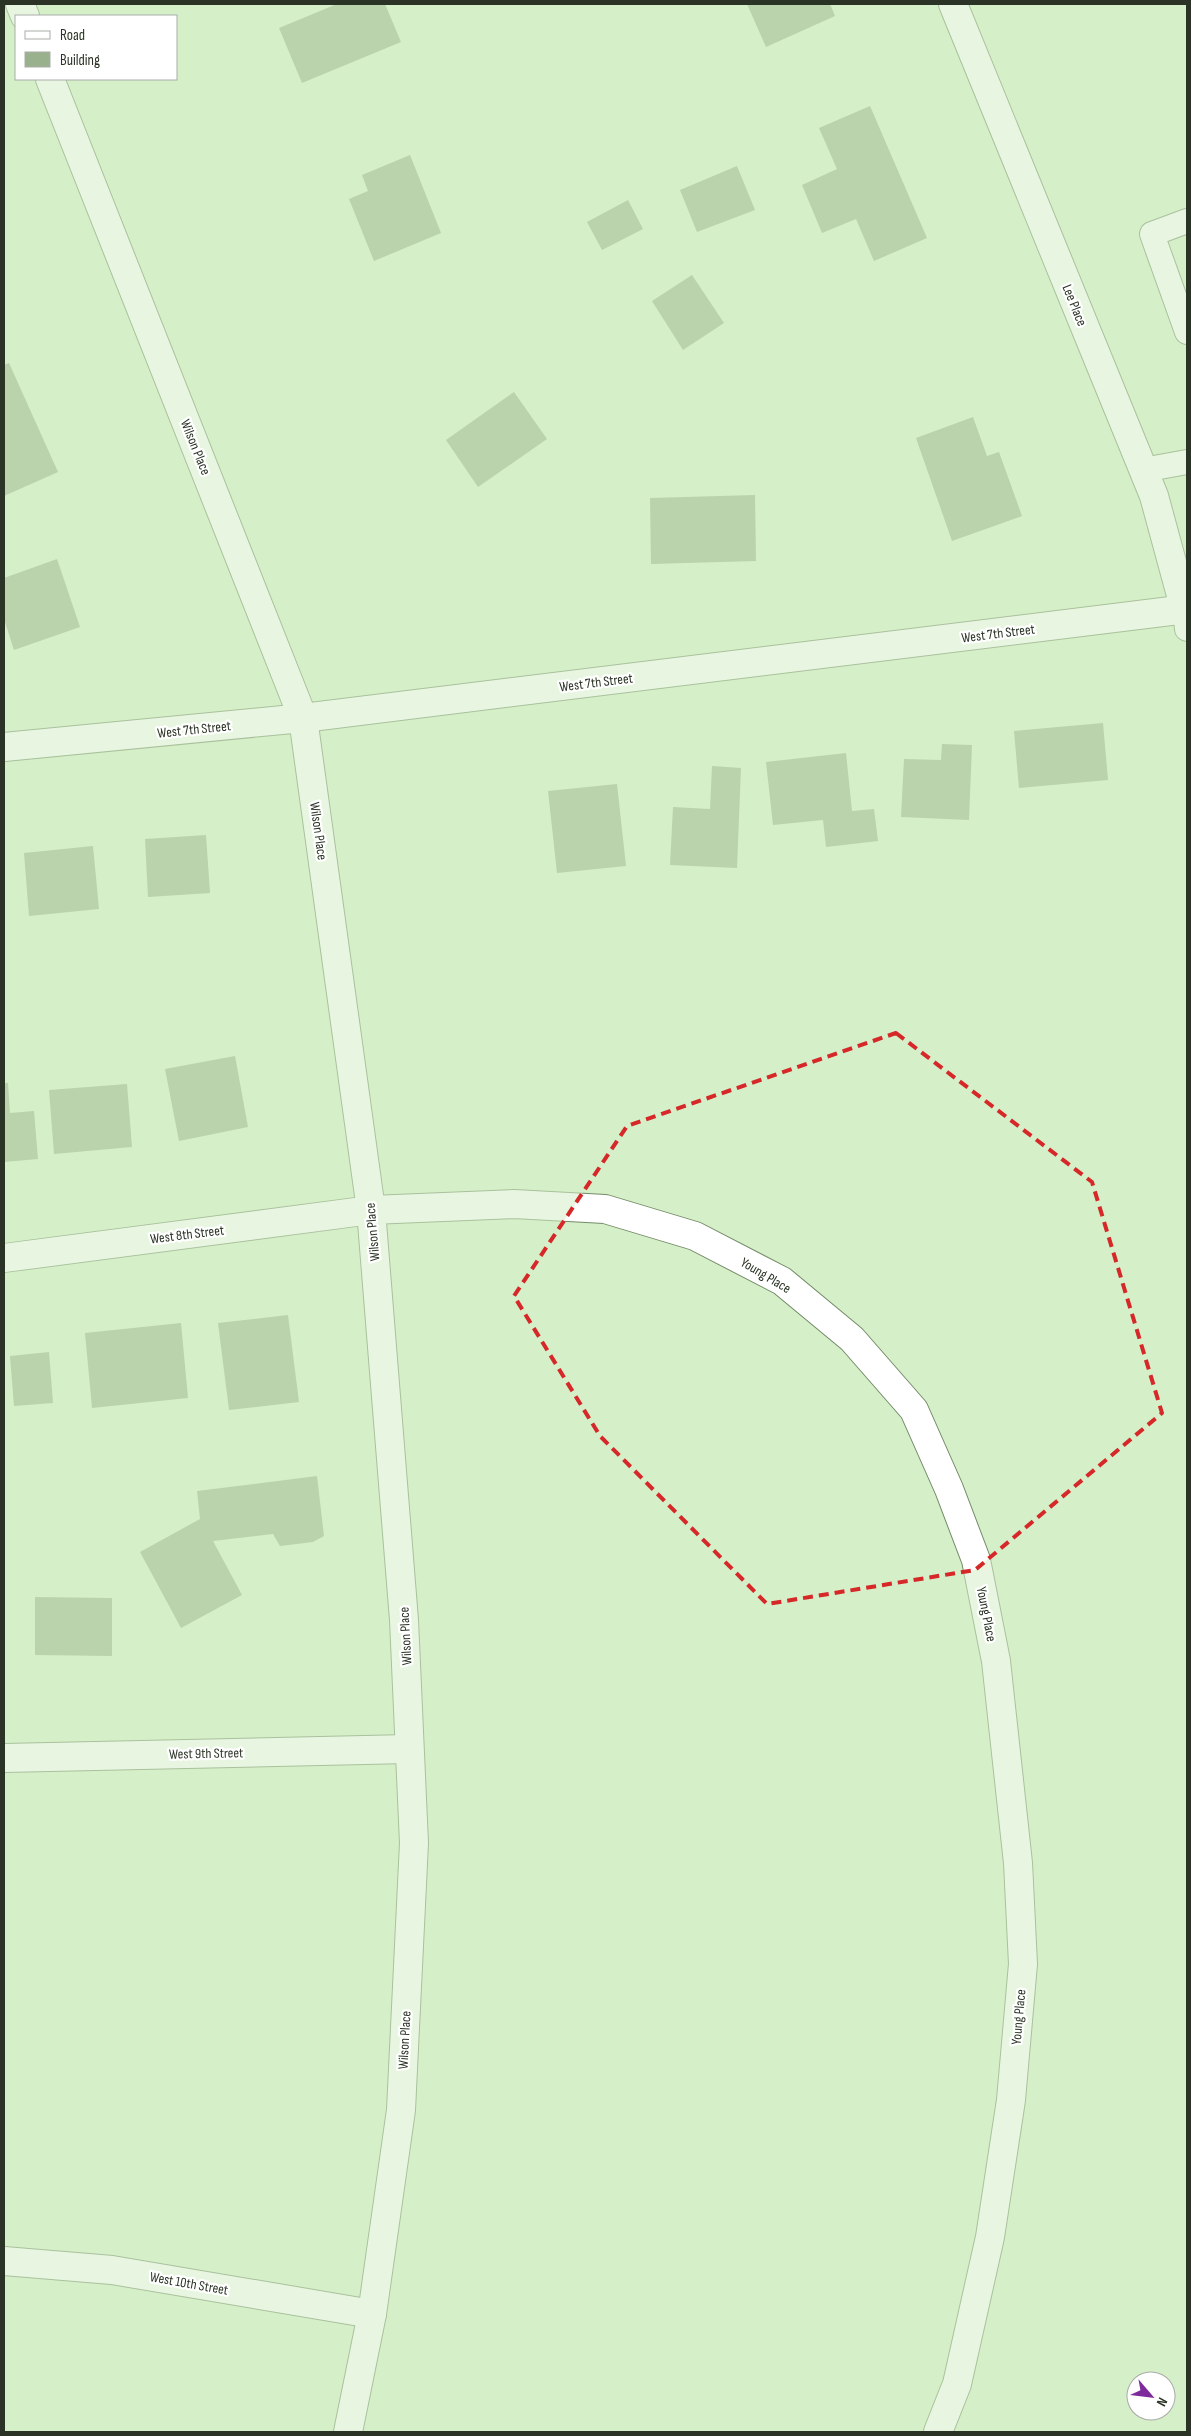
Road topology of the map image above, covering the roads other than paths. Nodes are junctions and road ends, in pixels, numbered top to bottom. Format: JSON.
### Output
{"nodes":[{"id":1,"x":953,"y":4,"type":"edge"},
{"id":2,"x":50,"y":80,"type":"edge"},
{"id":3,"x":1187,"y":222,"type":"edge"},
{"id":4,"x":1187,"y":332,"type":"edge"},
{"id":5,"x":1187,"y":462,"type":"edge"},
{"id":6,"x":1143,"y":470,"type":"junction"},
{"id":7,"x":1186,"y":616,"type":"edge"},
{"id":8,"x":303,"y":718,"type":"junction"},
{"id":9,"x":4,"y":747,"type":"edge"},
{"id":10,"x":370,"y":1210,"type":"junction"},
{"id":11,"x":4,"y":1258,"type":"edge"},
{"id":12,"x":409,"y":1749,"type":"junction"},
{"id":13,"x":4,"y":1758,"type":"edge"},
{"id":14,"x":4,"y":2262,"type":"edge"},
{"id":15,"x":372,"y":2314,"type":"junction"},
{"id":16,"x":348,"y":2432,"type":"edge"},
{"id":17,"x":938,"y":2432,"type":"edge"}],
"edges":[{"from":1,"to":6,"type":"street","name":"Lee Place"},
{"from":2,"to":8,"type":"street","name":"Wilson Place"},
{"from":3,"to":4,"type":"lane"},
{"from":5,"to":6,"type":"lane"},
{"from":6,"to":7,"type":"street","name":"Lee Place"},
{"from":7,"to":8,"type":"street","name":"West 7th Street"},
{"from":8,"to":9,"type":"street","name":"West 7th Street"},
{"from":8,"to":10,"type":"street","name":"Wilson Place"},
{"from":10,"to":11,"type":"street","name":"West 8th Street"},
{"from":10,"to":12,"type":"street","name":"Wilson Place"},
{"from":10,"to":17,"type":"street","name":"Young Place"},
{"from":12,"to":13,"type":"street","name":"West 9th Street"},
{"from":12,"to":15,"type":"street","name":"Wilson Place"},
{"from":14,"to":15,"type":"street","name":"West 10th Street"},
{"from":15,"to":16,"type":"street","name":"Wilson Place"}]}
